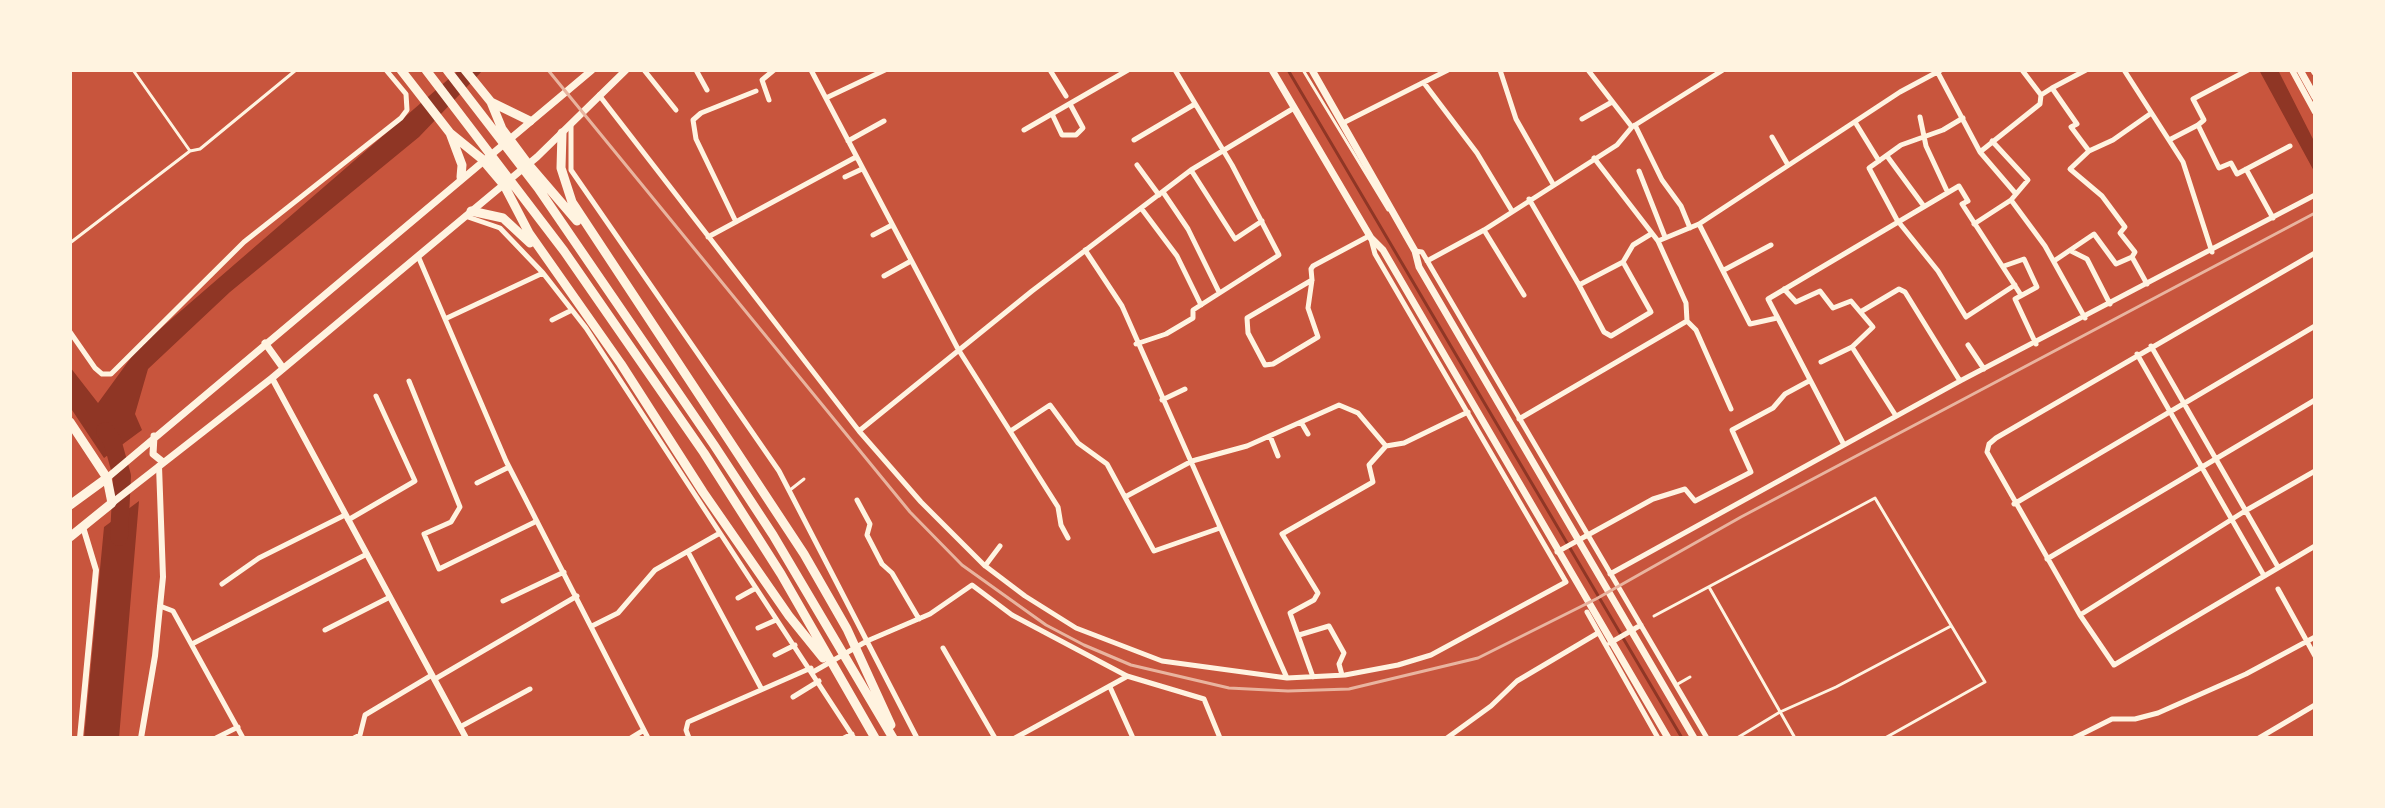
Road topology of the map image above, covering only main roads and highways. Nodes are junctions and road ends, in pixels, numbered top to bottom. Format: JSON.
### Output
{"nodes":[{"id":1,"x":401,"y":70,"type":"edge"},
{"id":2,"x":426,"y":70,"type":"edge"},
{"id":3,"x":447,"y":70,"type":"edge"},
{"id":4,"x":465,"y":70,"type":"edge"},
{"id":5,"x":592,"y":70,"type":"edge"},
{"id":6,"x":626,"y":70,"type":"edge"},
{"id":7,"x":1272,"y":70,"type":"edge"},
{"id":8,"x":1312,"y":70,"type":"edge"},
{"id":9,"x":2300,"y":70,"type":"edge"},
{"id":10,"x":2315,"y":97,"type":"edge"},
{"id":11,"x":489,"y":99,"type":"junction"},
{"id":12,"x":530,"y":121,"type":"junction"},
{"id":13,"x":448,"y":131,"type":"junction"},
{"id":14,"x":562,"y":133,"type":"junction"},
{"id":15,"x":509,"y":138,"type":"junction"},
{"id":16,"x":482,"y":159,"type":"junction"},
{"id":17,"x":528,"y":164,"type":"junction"},
{"id":18,"x":461,"y":177,"type":"junction"},
{"id":19,"x":504,"y":185,"type":"junction"},
{"id":20,"x":468,"y":214,"type":"junction"},
{"id":21,"x":589,"y":233,"type":"junction"},
{"id":22,"x":544,"y":256,"type":"junction"},
{"id":23,"x":265,"y":343,"type":"junction"},
{"id":24,"x":283,"y":368,"type":"junction"},
{"id":25,"x":70,"y":422,"type":"edge"},
{"id":26,"x":155,"y":434,"type":"junction"},
{"id":27,"x":161,"y":464,"type":"junction"},
{"id":28,"x":107,"y":478,"type":"junction"},
{"id":29,"x":115,"y":501,"type":"junction"},
{"id":30,"x":70,"y":505,"type":"edge"},
{"id":31,"x":70,"y":537,"type":"edge"},
{"id":32,"x":838,"y":676,"type":"junction"},
{"id":33,"x":875,"y":738,"type":"edge"},
{"id":34,"x":894,"y":738,"type":"edge"},
{"id":35,"x":1668,"y":738,"type":"edge"},
{"id":36,"x":1694,"y":738,"type":"edge"}],
"edges":[{"from":1,"to":13,"type":"highway"},
{"from":2,"to":32,"type":"highway"},
{"from":3,"to":34,"type":"highway"},
{"from":4,"to":11,"type":"highway"},
{"from":5,"to":12,"type":"main road"},
{"from":6,"to":14,"type":"main road"},
{"from":7,"to":35,"type":"main road"},
{"from":8,"to":36,"type":"main road"},
{"from":9,"to":10,"type":"main road"},
{"from":11,"to":12,"type":"highway"},
{"from":11,"to":15,"type":"highway"},
{"from":12,"to":15,"type":"main road"},
{"from":13,"to":16,"type":"highway"},
{"from":13,"to":18,"type":"highway"},
{"from":14,"to":17,"type":"main road"},
{"from":14,"to":21,"type":"highway"},
{"from":15,"to":16,"type":"main road"},
{"from":15,"to":17,"type":"highway"},
{"from":16,"to":18,"type":"main road"},
{"from":16,"to":19,"type":"highway"},
{"from":17,"to":19,"type":"main road"},
{"from":17,"to":21,"type":"highway"},
{"from":18,"to":23,"type":"main road"},
{"from":19,"to":20,"type":"main road"},
{"from":19,"to":22,"type":"highway"},
{"from":20,"to":22,"type":"highway"},
{"from":20,"to":24,"type":"main road"},
{"from":21,"to":34,"type":"highway"},
{"from":22,"to":32,"type":"highway"},
{"from":23,"to":24,"type":"main road"},
{"from":23,"to":26,"type":"main road"},
{"from":24,"to":27,"type":"main road"},
{"from":25,"to":28,"type":"highway"},
{"from":26,"to":27,"type":"main road"},
{"from":26,"to":28,"type":"main road"},
{"from":27,"to":29,"type":"main road"},
{"from":28,"to":29,"type":"highway"},
{"from":28,"to":30,"type":"highway"},
{"from":29,"to":31,"type":"highway"},
{"from":32,"to":33,"type":"highway"}]}
